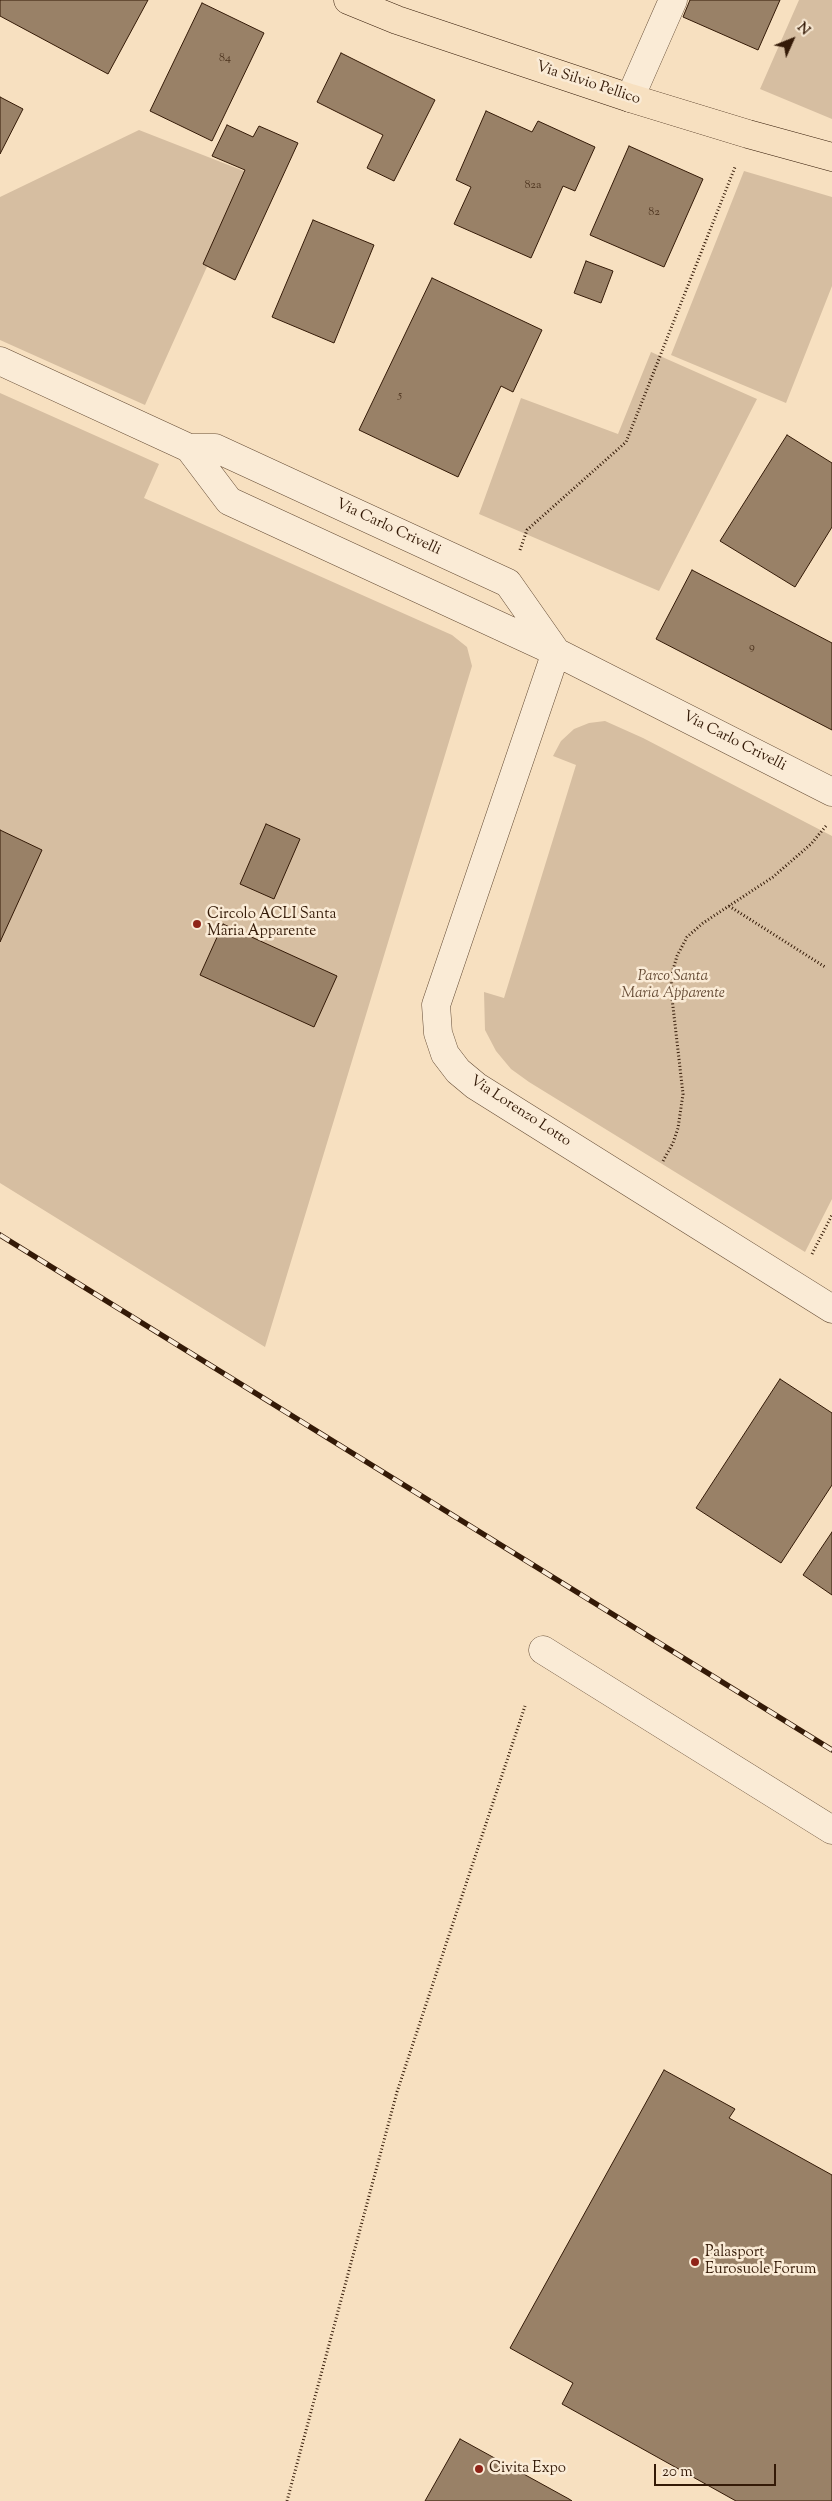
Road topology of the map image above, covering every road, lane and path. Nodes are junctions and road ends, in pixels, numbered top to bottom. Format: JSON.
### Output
{"nodes":[{"id":1,"x":348,"y":0,"type":"edge"},
{"id":2,"x":673,"y":0,"type":"edge"},
{"id":3,"x":630,"y":98,"type":"junction"},
{"id":4,"x":832,"y":157,"type":"edge"},
{"id":5,"x":738,"y":160,"type":"dead end"},
{"id":6,"x":0,"y":361,"type":"edge"},
{"id":7,"x":189,"y":448,"type":"junction"},
{"id":8,"x":508,"y":583,"type":"junction"},
{"id":9,"x":556,"y":652,"type":"junction"},
{"id":10,"x":832,"y":792,"type":"edge"},
{"id":11,"x":826,"y":826,"type":"dead end"},
{"id":12,"x":729,"y":906,"type":"junction"},
{"id":13,"x":825,"y":967,"type":"dead end"},
{"id":14,"x":662,"y":1164,"type":"dead end"},
{"id":15,"x":832,"y":1215,"type":"edge"},
{"id":16,"x":807,"y":1263,"type":"dead end"},
{"id":17,"x":832,"y":1309,"type":"edge"},
{"id":18,"x":543,"y":1650,"type":"dead end"},
{"id":19,"x":525,"y":1706,"type":"dead end"},
{"id":20,"x":832,"y":1830,"type":"edge"},
{"id":21,"x":287,"y":2501,"type":"edge"}],
"edges":[{"from":1,"to":3,"type":"main road","name":"Via Silvio Pellico"},
{"from":2,"to":3,"type":"street"},
{"from":3,"to":4,"type":"main road","name":"Via Silvio Pellico"},
{"from":5,"to":8,"type":"path"},
{"from":6,"to":7,"type":"street","name":"Via Carlo Crivelli"},
{"from":7,"to":8,"type":"street","name":"Via Carlo Crivelli"},
{"from":7,"to":9,"type":"street","name":"Via Carlo Crivelli"},
{"from":8,"to":9,"type":"street","name":"Via Carlo Crivelli"},
{"from":9,"to":10,"type":"street","name":"Via Carlo Crivelli"},
{"from":9,"to":17,"type":"street","name":"Via Lorenzo Lotto"},
{"from":11,"to":12,"type":"path"},
{"from":12,"to":13,"type":"path"},
{"from":12,"to":14,"type":"path"},
{"from":15,"to":16,"type":"path"},
{"from":18,"to":20,"type":"street"},
{"from":19,"to":21,"type":"path"}]}
